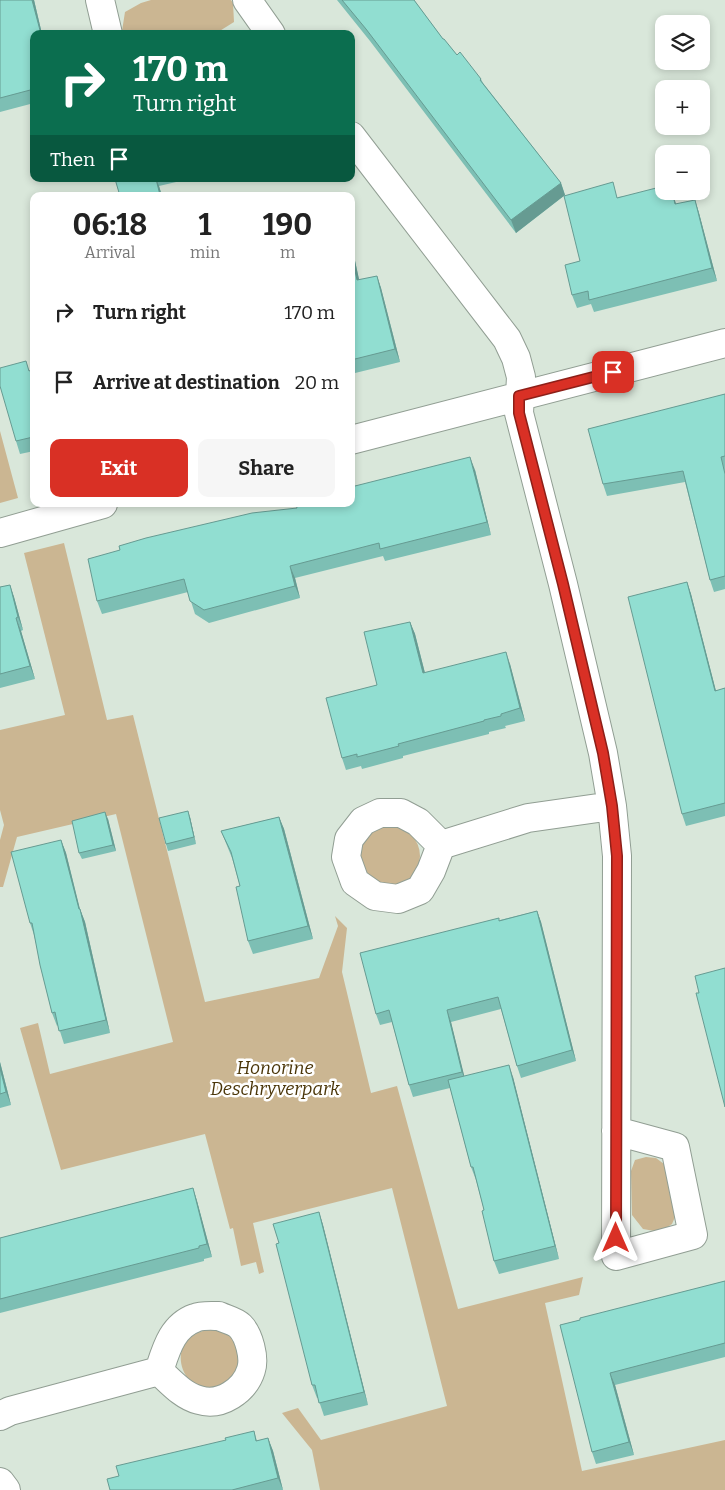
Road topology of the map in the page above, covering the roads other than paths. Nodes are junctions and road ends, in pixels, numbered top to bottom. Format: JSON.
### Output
{"nodes":[{"id":1,"x":100,"y":0,"type":"edge"},
{"id":2,"x":247,"y":0,"type":"edge"},
{"id":3,"x":107,"y":30,"type":"edge"},
{"id":4,"x":267,"y":30,"type":"edge"},
{"id":5,"x":355,"y":141,"type":"edge"},
{"id":6,"x":725,"y":344,"type":"edge"},
{"id":7,"x":519,"y":396,"type":"junction"},
{"id":8,"x":355,"y":439,"type":"edge"},
{"id":9,"x":93,"y":507,"type":"edge"},
{"id":10,"x":0,"y":534,"type":"edge"},
{"id":11,"x":612,"y":806,"type":"junction"},
{"id":12,"x":441,"y":845,"type":"dead end"},
{"id":13,"x":616,"y":1131,"type":"junction"},
{"id":14,"x":159,"y":1371,"type":"dead end"},
{"id":15,"x":0,"y":1416,"type":"edge"},
{"id":16,"x":0,"y":1482,"type":"edge"},
{"id":17,"x":6,"y":1490,"type":"edge"}],
"edges":[{"from":1,"to":3,"type":"street"},
{"from":2,"to":4,"type":"street"},
{"from":5,"to":7,"type":"street"},
{"from":6,"to":7,"type":"street"},
{"from":7,"to":8,"type":"street"},
{"from":7,"to":11,"type":"street"},
{"from":9,"to":10,"type":"street"},
{"from":11,"to":12,"type":"street"},
{"from":11,"to":13,"type":"street"},
{"from":13,"to":13,"type":"street"},
{"from":14,"to":15,"type":"street"},
{"from":16,"to":17,"type":"street"}]}
